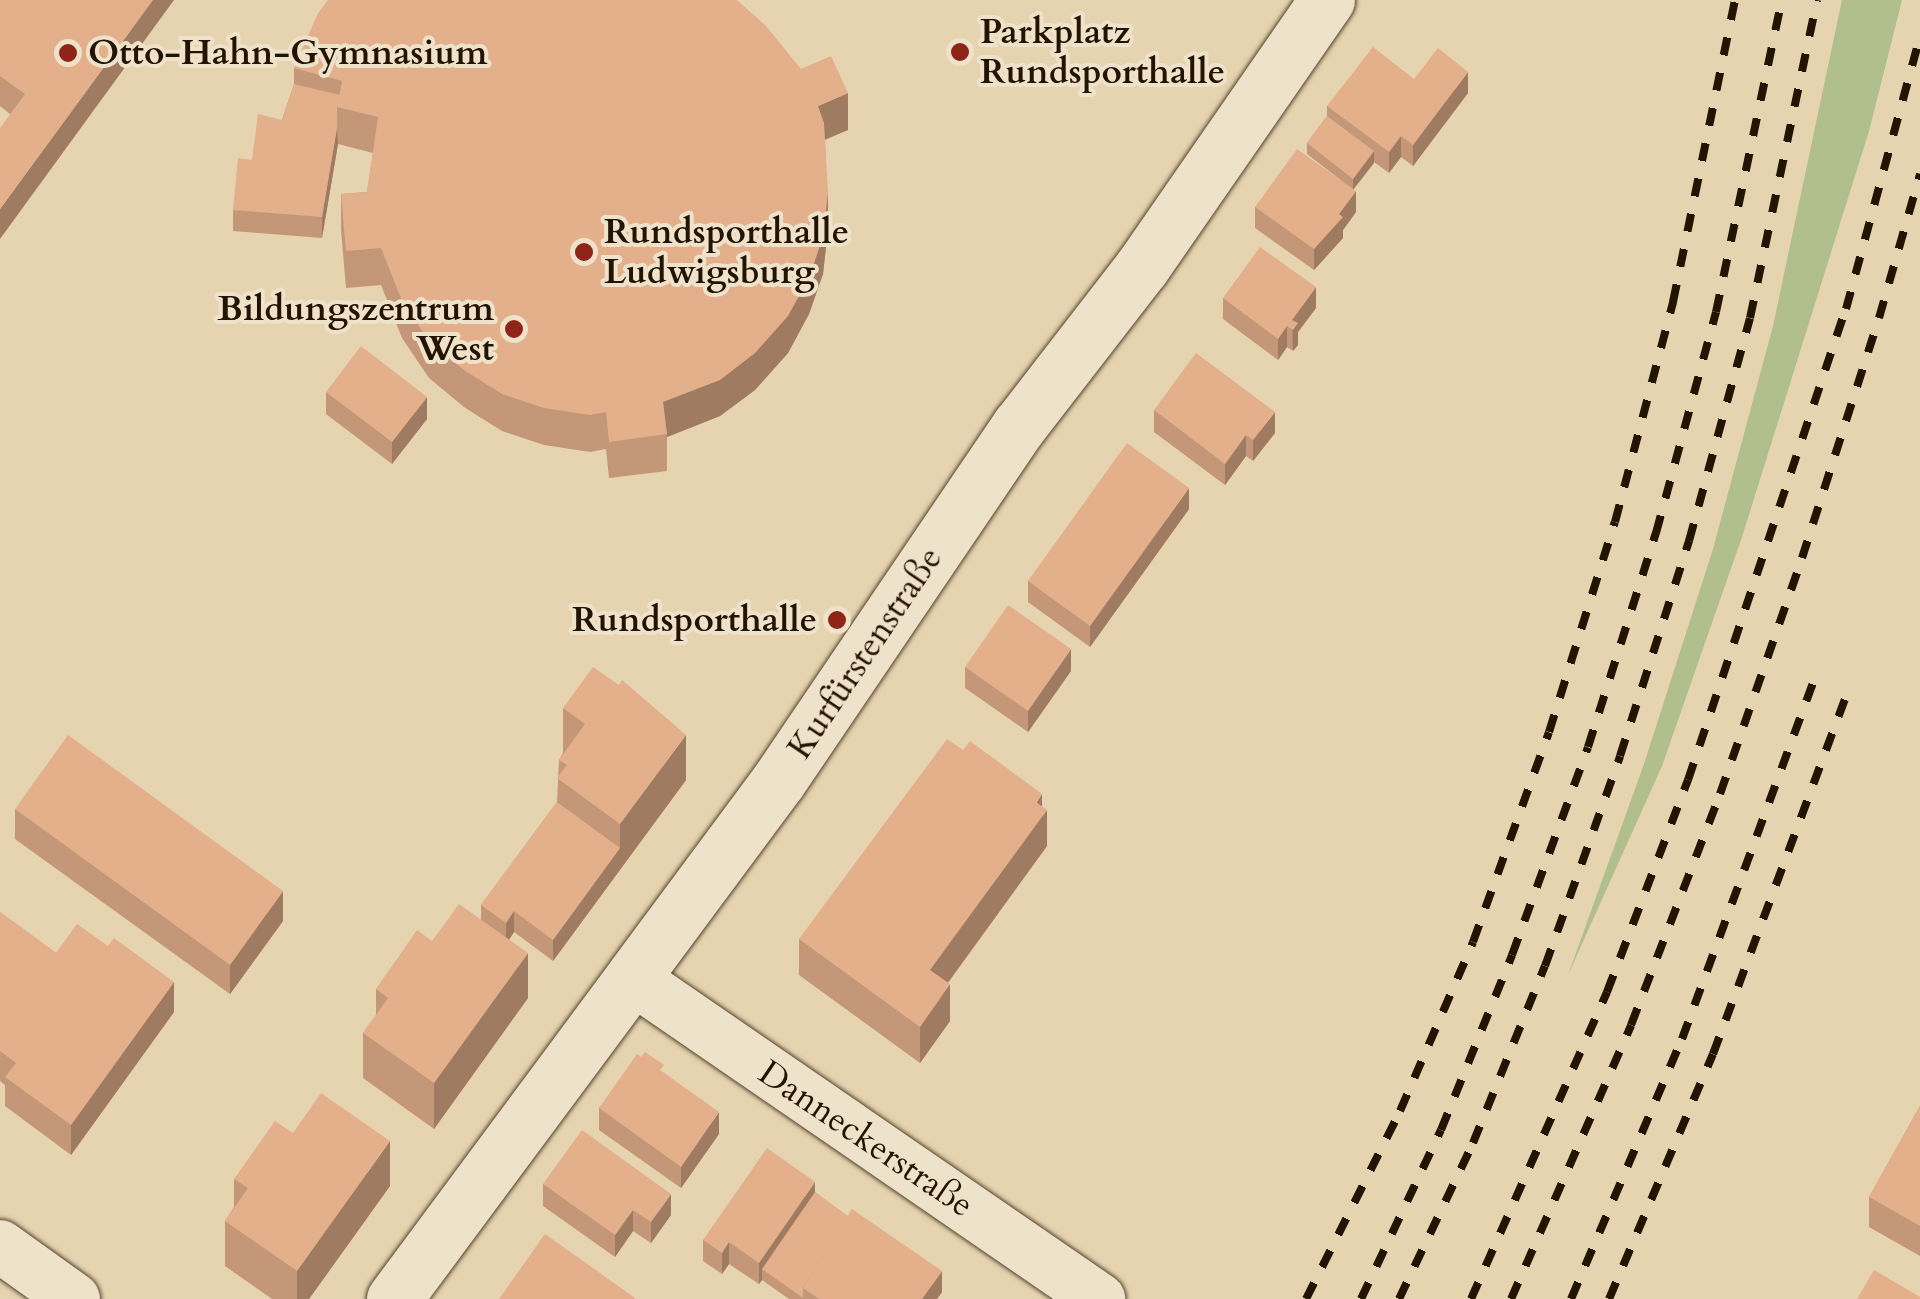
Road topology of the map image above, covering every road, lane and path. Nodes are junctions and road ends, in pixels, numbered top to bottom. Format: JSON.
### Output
{"nodes":[{"id":1,"x":1327,"y":0,"type":"edge"},
{"id":2,"x":632,"y":978,"type":"junction"},
{"id":3,"x":0,"y":1246,"type":"edge"},
{"id":4,"x":74,"y":1299,"type":"edge"},
{"id":5,"x":394,"y":1299,"type":"edge"},
{"id":6,"x":1099,"y":1299,"type":"edge"}],
"edges":[{"from":1,"to":2,"type":"street","name":"Kurfürstenstraße"},
{"from":2,"to":5,"type":"street","name":"Kurfürstenstraße"},
{"from":2,"to":6,"type":"street","name":"Danneckerstraße"},
{"from":3,"to":4,"type":"street"}]}
